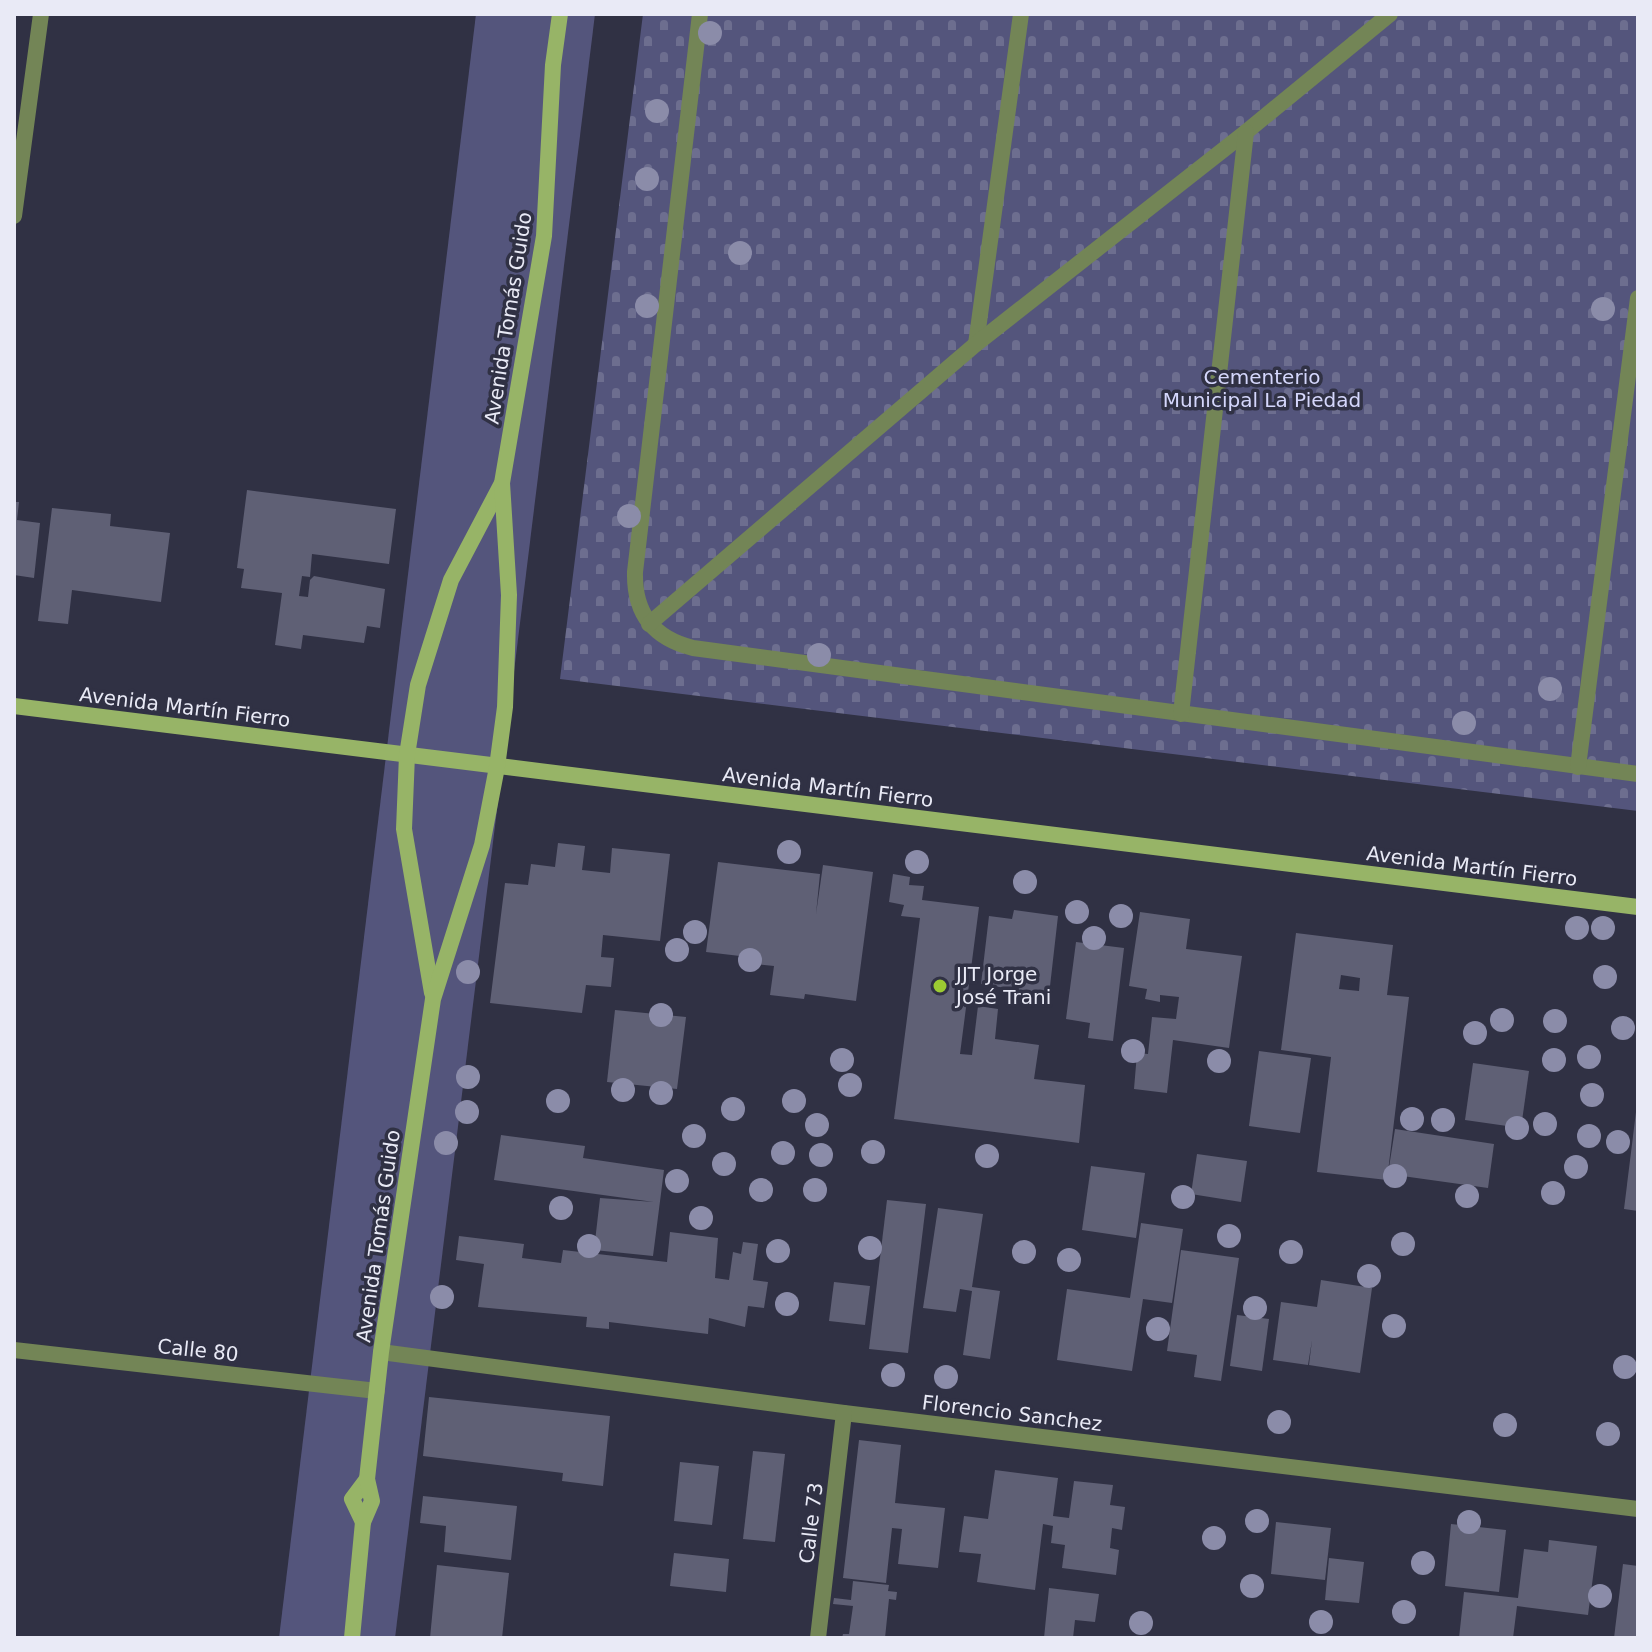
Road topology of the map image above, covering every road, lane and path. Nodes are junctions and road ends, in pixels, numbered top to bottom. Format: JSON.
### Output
{"nodes":[{"id":1,"x":41,"y":14,"type":"edge"},
{"id":2,"x":560,"y":14,"type":"edge"},
{"id":3,"x":700,"y":14,"type":"edge"},
{"id":4,"x":1021,"y":14,"type":"edge"},
{"id":5,"x":1390,"y":14,"type":"edge"},
{"id":6,"x":1246,"y":132,"type":"junction"},
{"id":7,"x":14,"y":216,"type":"edge"},
{"id":8,"x":1638,"y":298,"type":"edge"},
{"id":9,"x":976,"y":344,"type":"junction"},
{"id":10,"x":502,"y":483,"type":"junction"},
{"id":11,"x":649,"y":624,"type":"junction"},
{"id":12,"x":14,"y":706,"type":"edge"},
{"id":13,"x":1181,"y":714,"type":"junction"},
{"id":14,"x":407,"y":755,"type":"junction"},
{"id":15,"x":497,"y":767,"type":"junction"},
{"id":16,"x":1578,"y":767,"type":"junction"},
{"id":17,"x":1638,"y":774,"type":"edge"},
{"id":18,"x":1638,"y":907,"type":"edge"},
{"id":19,"x":433,"y":999,"type":"junction"},
{"id":20,"x":14,"y":1350,"type":"edge"},
{"id":21,"x":381,"y":1352,"type":"junction"},
{"id":22,"x":377,"y":1391,"type":"junction"},
{"id":23,"x":844,"y":1413,"type":"junction"},
{"id":24,"x":1638,"y":1509,"type":"edge"},
{"id":25,"x":352,"y":1638,"type":"edge"},
{"id":26,"x":818,"y":1638,"type":"edge"}],
"edges":[{"from":1,"to":7,"type":"street"},
{"from":2,"to":10,"type":"main road","name":"Avenida Tomás Guido"},
{"from":3,"to":11,"type":"street"},
{"from":4,"to":9,"type":"street"},
{"from":5,"to":6,"type":"street"},
{"from":6,"to":9,"type":"street"},
{"from":6,"to":13,"type":"street"},
{"from":8,"to":16,"type":"street"},
{"from":9,"to":11,"type":"street"},
{"from":10,"to":14,"type":"main road","name":"Avenida Tomás Guido"},
{"from":10,"to":15,"type":"main road","name":"Avenida Tomás Guido"},
{"from":11,"to":13,"type":"street"},
{"from":12,"to":14,"type":"main road","name":"Avenida Martín Fierro"},
{"from":13,"to":16,"type":"street"},
{"from":14,"to":15,"type":"main road","name":"Avenida Martín Fierro"},
{"from":14,"to":19,"type":"main road","name":"Avenida Tomás Guido"},
{"from":15,"to":18,"type":"main road","name":"Avenida Martín Fierro"},
{"from":15,"to":19,"type":"main road","name":"Avenida Tomás Guido"},
{"from":16,"to":17,"type":"street"},
{"from":19,"to":21,"type":"main road","name":"Avenida Tomás Guido"},
{"from":20,"to":22,"type":"street","name":"Calle 80"},
{"from":21,"to":22,"type":"main road","name":"Avenida Tomás Guido"},
{"from":21,"to":23,"type":"street","name":"Florencio Sanchez"},
{"from":22,"to":25,"type":"main road","name":"Avenida Tomás Guido"},
{"from":23,"to":24,"type":"street","name":"Florencio Sanchez"},
{"from":23,"to":26,"type":"street","name":"Calle 73"}]}
